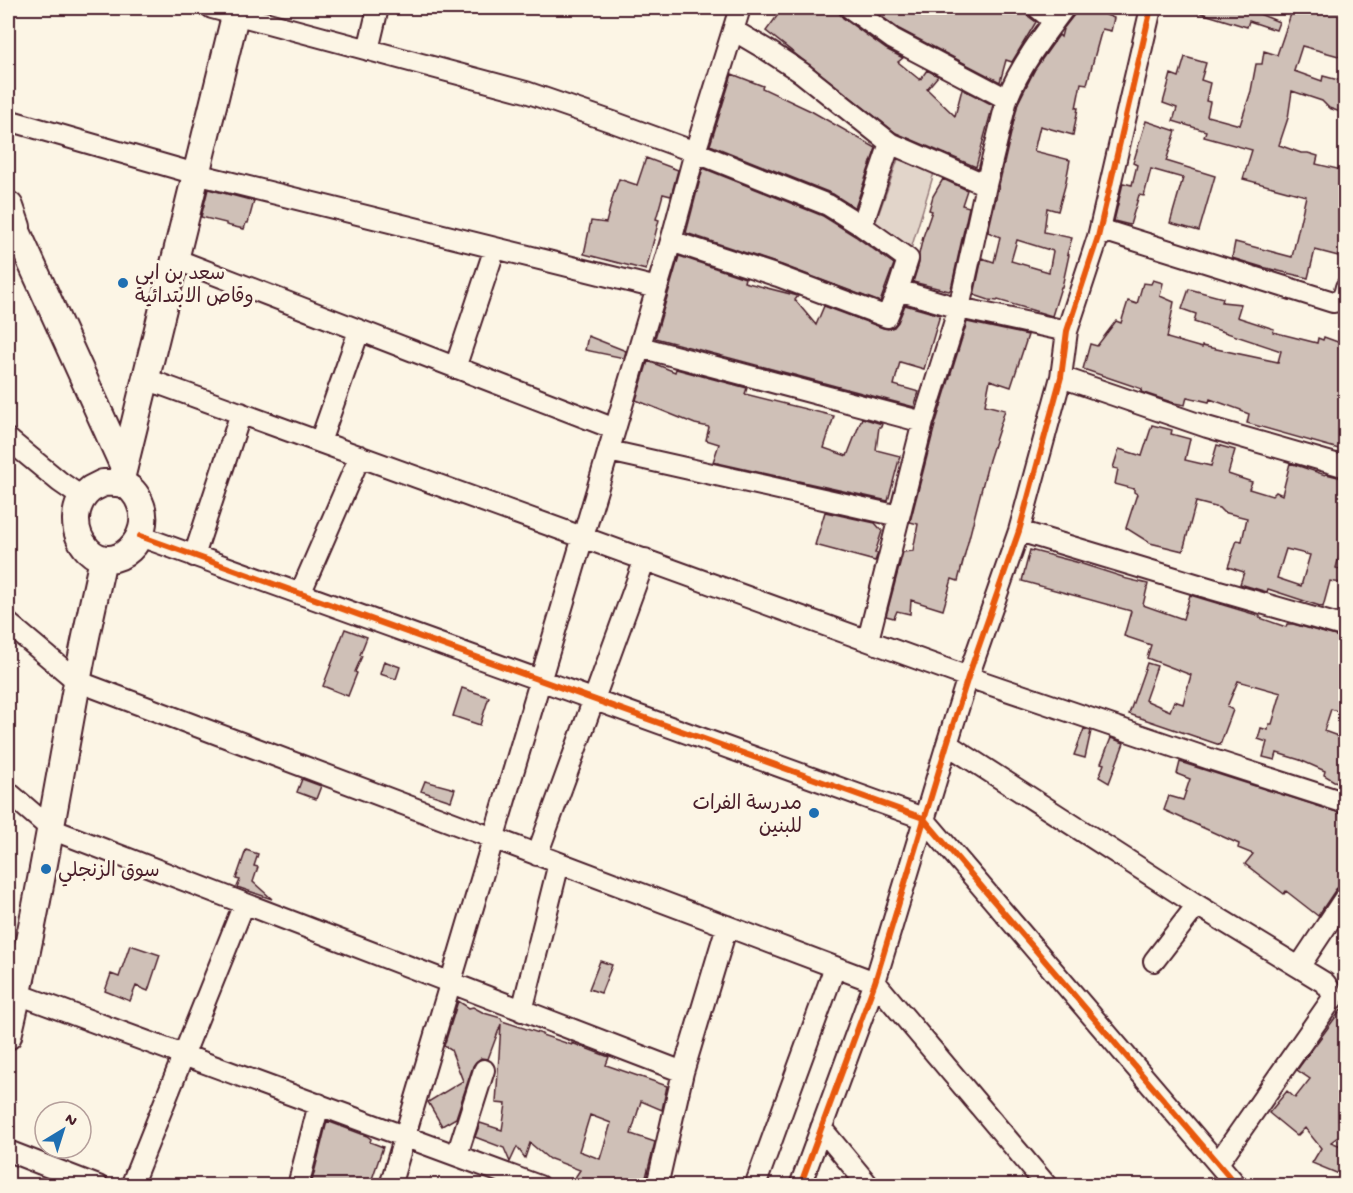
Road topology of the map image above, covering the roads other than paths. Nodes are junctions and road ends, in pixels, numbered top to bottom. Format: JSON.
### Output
{"nodes":[{"id":1,"x":378,"y":8,"type":"edge"},
{"id":2,"x":740,"y":8,"type":"edge"},
{"id":3,"x":850,"y":8,"type":"edge"},
{"id":4,"x":1038,"y":8,"type":"edge"},
{"id":5,"x":1151,"y":8,"type":"edge"},
{"id":6,"x":228,"y":10,"type":"edge"},
{"id":7,"x":1059,"y":14,"type":"edge"},
{"id":8,"x":733,"y":30,"type":"junction"},
{"id":9,"x":368,"y":50,"type":"junction"},
{"id":10,"x":1007,"y":99,"type":"junction"},
{"id":11,"x":8,"y":120,"type":"edge"},
{"id":12,"x":890,"y":143,"type":"junction"},
{"id":13,"x":695,"y":152,"type":"junction"},
{"id":14,"x":196,"y":174,"type":"junction"},
{"id":15,"x":986,"y":185,"type":"junction"},
{"id":16,"x":10,"y":216,"type":"edge"},
{"id":17,"x":862,"y":226,"type":"junction"},
{"id":18,"x":1098,"y":237,"type":"junction"},
{"id":19,"x":671,"y":241,"type":"junction"},
{"id":20,"x":495,"y":248,"type":"junction"},
{"id":21,"x":175,"y":259,"type":"junction"},
{"id":22,"x":1346,"y":287,"type":"edge"},
{"id":23,"x":657,"y":288,"type":"junction"},
{"id":24,"x":898,"y":290,"type":"junction"},
{"id":25,"x":959,"y":309,"type":"junction"},
{"id":26,"x":359,"y":331,"type":"junction"},
{"id":27,"x":1067,"y":331,"type":"junction"},
{"id":28,"x":639,"y":347,"type":"junction"},
{"id":29,"x":455,"y":368,"type":"junction"},
{"id":30,"x":1061,"y":377,"type":"junction"},
{"id":31,"x":146,"y":379,"type":"junction"},
{"id":32,"x":241,"y":413,"type":"junction"},
{"id":33,"x":923,"y":422,"type":"junction"},
{"id":34,"x":615,"y":429,"type":"junction"},
{"id":35,"x":8,"y":439,"type":"edge"},
{"id":36,"x":320,"y":442,"type":"junction"},
{"id":37,"x":609,"y":451,"type":"junction"},
{"id":38,"x":360,"y":456,"type":"junction"},
{"id":39,"x":1346,"y":467,"type":"edge"},
{"id":40,"x":122,"y":475,"type":"junction"},
{"id":41,"x":83,"y":498,"type":"junction"},
{"id":42,"x":899,"y":516,"type":"junction"},
{"id":43,"x":1019,"y":531,"type":"junction"},
{"id":44,"x":140,"y":536,"type":"junction"},
{"id":45,"x":583,"y":537,"type":"junction"},
{"id":46,"x":194,"y":556,"type":"junction"},
{"id":47,"x":103,"y":559,"type":"junction"},
{"id":48,"x":645,"y":559,"type":"junction"},
{"id":49,"x":300,"y":594,"type":"junction"},
{"id":50,"x":8,"y":623,"type":"edge"},
{"id":51,"x":1346,"y":627,"type":"edge"},
{"id":52,"x":868,"y":640,"type":"junction"},
{"id":53,"x":968,"y":677,"type":"junction"},
{"id":54,"x":541,"y":680,"type":"junction"},
{"id":55,"x":77,"y":681,"type":"junction"},
{"id":56,"x":594,"y":699,"type":"junction"},
{"id":57,"x":946,"y":744,"type":"junction"},
{"id":58,"x":8,"y":792,"type":"edge"},
{"id":59,"x":1346,"y":802,"type":"edge"},
{"id":60,"x":923,"y":818,"type":"junction"},
{"id":61,"x":51,"y":829,"type":"junction"},
{"id":62,"x":494,"y":838,"type":"junction"},
{"id":63,"x":537,"y":855,"type":"junction"},
{"id":64,"x":559,"y":863,"type":"junction"},
{"id":65,"x":1346,"y":896,"type":"edge"},
{"id":66,"x":244,"y":903,"type":"junction"},
{"id":67,"x":1197,"y":905,"type":"junction"},
{"id":68,"x":727,"y":926,"type":"junction"},
{"id":69,"x":1154,"y":961,"type":"dead end"},
{"id":70,"x":836,"y":967,"type":"junction"},
{"id":71,"x":1299,"y":967,"type":"junction"},
{"id":72,"x":875,"y":982,"type":"junction"},
{"id":73,"x":451,"y":983,"type":"junction"},
{"id":74,"x":14,"y":994,"type":"edge"},
{"id":75,"x":522,"y":1011,"type":"junction"},
{"id":76,"x":8,"y":1036,"type":"edge"},
{"id":77,"x":183,"y":1055,"type":"junction"},
{"id":78,"x":484,"y":1070,"type":"dead end"},
{"id":79,"x":683,"y":1072,"type":"junction"},
{"id":80,"x":319,"y":1104,"type":"junction"},
{"id":81,"x":821,"y":1128,"type":"junction"},
{"id":82,"x":405,"y":1136,"type":"junction"},
{"id":83,"x":8,"y":1151,"type":"edge"},
{"id":84,"x":457,"y":1155,"type":"junction"},
{"id":85,"x":1218,"y":1163,"type":"junction"},
{"id":86,"x":98,"y":1185,"type":"edge"},
{"id":87,"x":131,"y":1185,"type":"edge"},
{"id":88,"x":298,"y":1185,"type":"edge"},
{"id":89,"x":390,"y":1185,"type":"edge"},
{"id":90,"x":539,"y":1185,"type":"edge"},
{"id":91,"x":657,"y":1185,"type":"edge"},
{"id":92,"x":755,"y":1185,"type":"edge"},
{"id":93,"x":800,"y":1185,"type":"edge"},
{"id":94,"x":870,"y":1185,"type":"edge"},
{"id":95,"x":1047,"y":1185,"type":"edge"},
{"id":96,"x":1237,"y":1185,"type":"edge"}],
"edges":[{"from":1,"to":9,"type":"street"},
{"from":2,"to":8,"type":"street"},
{"from":3,"to":10,"type":"street"},
{"from":4,"to":7,"type":"street"},
{"from":5,"to":18,"type":"street"},
{"from":6,"to":9,"type":"street"},
{"from":6,"to":14,"type":"main road"},
{"from":7,"to":10,"type":"street"},
{"from":8,"to":12,"type":"street"},
{"from":8,"to":13,"type":"street"},
{"from":9,"to":13,"type":"street"},
{"from":10,"to":15,"type":"street"},
{"from":11,"to":14,"type":"street"},
{"from":12,"to":15,"type":"street"},
{"from":12,"to":17,"type":"street"},
{"from":13,"to":17,"type":"street"},
{"from":13,"to":19,"type":"street"},
{"from":14,"to":20,"type":"street"},
{"from":14,"to":21,"type":"main road"},
{"from":15,"to":25,"type":"street"},
{"from":16,"to":40,"type":"main road"},
{"from":17,"to":24,"type":"street"},
{"from":18,"to":22,"type":"street"},
{"from":18,"to":27,"type":"street"},
{"from":19,"to":23,"type":"street"},
{"from":19,"to":24,"type":"street"},
{"from":20,"to":23,"type":"street"},
{"from":20,"to":29,"type":"street"},
{"from":21,"to":26,"type":"street"},
{"from":21,"to":31,"type":"main road"},
{"from":23,"to":28,"type":"street"},
{"from":24,"to":25,"type":"street"},
{"from":25,"to":27,"type":"street"},
{"from":25,"to":33,"type":"street"},
{"from":26,"to":29,"type":"street"},
{"from":26,"to":36,"type":"street"},
{"from":27,"to":30,"type":"street"},
{"from":28,"to":33,"type":"street"},
{"from":28,"to":34,"type":"street"},
{"from":29,"to":34,"type":"street"},
{"from":30,"to":39,"type":"street"},
{"from":30,"to":43,"type":"street"},
{"from":31,"to":32,"type":"street"},
{"from":31,"to":40,"type":"main road"},
{"from":32,"to":36,"type":"street"},
{"from":32,"to":46,"type":"street"},
{"from":33,"to":42,"type":"street"},
{"from":34,"to":37,"type":"street"},
{"from":35,"to":41,"type":"street"},
{"from":36,"to":38,"type":"street"},
{"from":37,"to":42,"type":"street"},
{"from":37,"to":45,"type":"street"},
{"from":38,"to":45,"type":"street"},
{"from":38,"to":49,"type":"street"},
{"from":40,"to":41,"type":"main road"},
{"from":40,"to":44,"type":"main road"},
{"from":41,"to":47,"type":"main road"},
{"from":42,"to":52,"type":"street"},
{"from":43,"to":51,"type":"street"},
{"from":43,"to":53,"type":"street"},
{"from":44,"to":46,"type":"street"},
{"from":44,"to":47,"type":"main road"},
{"from":45,"to":48,"type":"street"},
{"from":45,"to":54,"type":"street"},
{"from":46,"to":49,"type":"street"},
{"from":47,"to":55,"type":"main road"},
{"from":48,"to":52,"type":"street"},
{"from":48,"to":56,"type":"street"},
{"from":49,"to":54,"type":"street"},
{"from":50,"to":55,"type":"street"},
{"from":52,"to":53,"type":"street"},
{"from":53,"to":57,"type":"street"},
{"from":53,"to":59,"type":"street"},
{"from":54,"to":56,"type":"street"},
{"from":54,"to":62,"type":"street"},
{"from":55,"to":61,"type":"main road"},
{"from":55,"to":62,"type":"street"},
{"from":56,"to":60,"type":"street"},
{"from":56,"to":63,"type":"street"},
{"from":57,"to":60,"type":"street"},
{"from":57,"to":67,"type":"street"},
{"from":58,"to":61,"type":"street"},
{"from":60,"to":72,"type":"street"},
{"from":60,"to":85,"type":"street"},
{"from":61,"to":66,"type":"street"},
{"from":61,"to":74,"type":"main road"},
{"from":62,"to":63,"type":"street"},
{"from":62,"to":73,"type":"street"},
{"from":63,"to":64,"type":"street"},
{"from":64,"to":68,"type":"street"},
{"from":64,"to":75,"type":"street"},
{"from":65,"to":71,"type":"street"},
{"from":66,"to":73,"type":"street"},
{"from":66,"to":77,"type":"street"},
{"from":67,"to":69,"type":"street"},
{"from":67,"to":71,"type":"street"},
{"from":68,"to":70,"type":"street"},
{"from":68,"to":79,"type":"street"},
{"from":70,"to":72,"type":"street"},
{"from":70,"to":92,"type":"street"},
{"from":71,"to":85,"type":"street"},
{"from":72,"to":81,"type":"street"},
{"from":72,"to":95,"type":"street"},
{"from":73,"to":75,"type":"street"},
{"from":73,"to":82,"type":"street"},
{"from":74,"to":76,"type":"main road"},
{"from":74,"to":77,"type":"street"},
{"from":75,"to":79,"type":"street"},
{"from":77,"to":80,"type":"street"},
{"from":77,"to":87,"type":"street"},
{"from":78,"to":84,"type":"street"},
{"from":79,"to":91,"type":"street"},
{"from":80,"to":82,"type":"street"},
{"from":80,"to":88,"type":"street"},
{"from":81,"to":93,"type":"street"},
{"from":81,"to":94,"type":"street"},
{"from":82,"to":84,"type":"street"},
{"from":82,"to":89,"type":"street"},
{"from":83,"to":86,"type":"street"},
{"from":84,"to":90,"type":"street"},
{"from":85,"to":96,"type":"street"}]}
